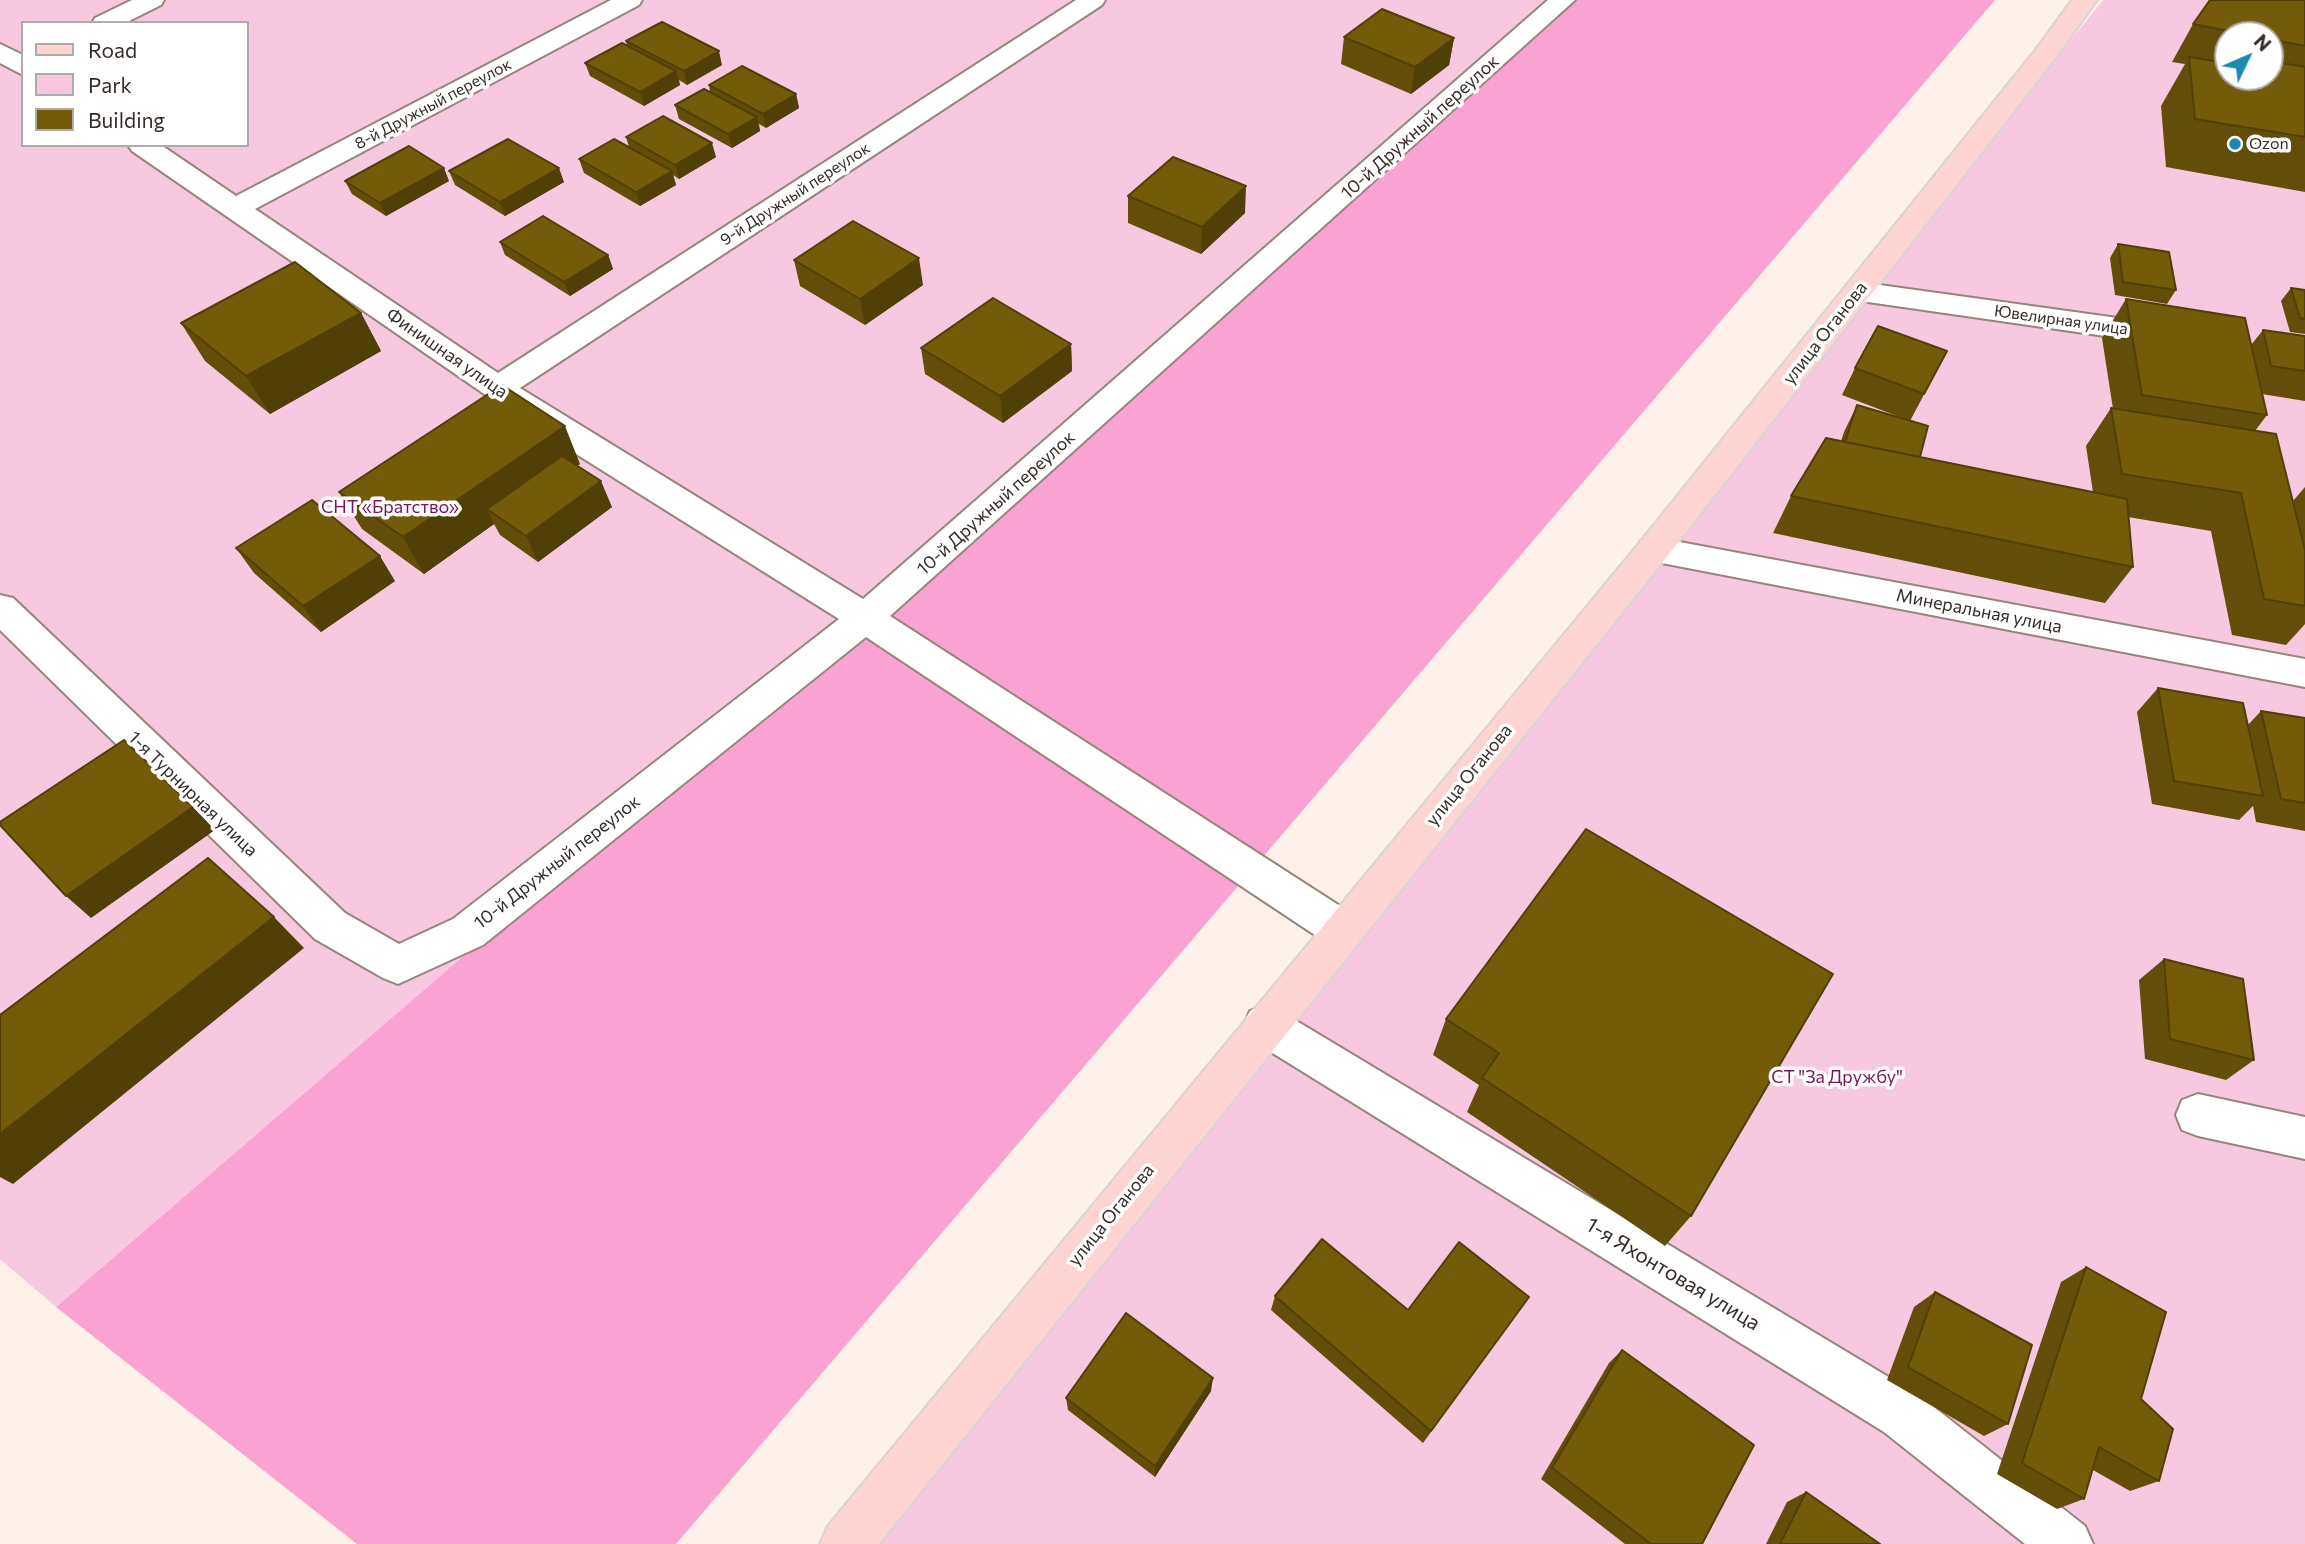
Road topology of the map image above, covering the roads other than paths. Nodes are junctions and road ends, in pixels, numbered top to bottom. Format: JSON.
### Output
{"nodes":[{"id":1,"x":152,"y":0,"type":"edge"},
{"id":2,"x":630,"y":0,"type":"edge"},
{"id":3,"x":1093,"y":0,"type":"edge"},
{"id":4,"x":1563,"y":0,"type":"edge"},
{"id":5,"x":2085,"y":0,"type":"edge"},
{"id":6,"x":108,"y":21,"type":"edge"},
{"id":7,"x":145,"y":147,"type":"edge"},
{"id":8,"x":237,"y":207,"type":"junction"},
{"id":9,"x":1858,"y":292,"type":"junction"},
{"id":10,"x":2183,"y":338,"type":"edge"},
{"id":11,"x":497,"y":388,"type":"junction"},
{"id":12,"x":1653,"y":550,"type":"junction"},
{"id":13,"x":0,"y":608,"type":"edge"},
{"id":14,"x":865,"y":618,"type":"junction"},
{"id":15,"x":2305,"y":673,"type":"edge"},
{"id":16,"x":1342,"y":930,"type":"junction"},
{"id":17,"x":398,"y":965,"type":"joint"},
{"id":18,"x":1265,"y":1025,"type":"junction"},
{"id":19,"x":2198,"y":1115,"type":"dead end"},
{"id":20,"x":2305,"y":1138,"type":"edge"},
{"id":21,"x":852,"y":1542,"type":"edge"},
{"id":22,"x":2067,"y":1544,"type":"edge"}],
"edges":[{"from":1,"to":6,"type":"street"},
{"from":2,"to":8,"type":"street","name":"8-й Дружный переулок"},
{"from":3,"to":11,"type":"street","name":"9-й Дружный переулок"},
{"from":4,"to":14,"type":"street","name":"10-й Дружный переулок"},
{"from":5,"to":9,"type":"main road","name":"улица Оганова"},
{"from":7,"to":8,"type":"street","name":"Финишная улица"},
{"from":8,"to":11,"type":"street","name":"Финишная улица"},
{"from":9,"to":10,"type":"street","name":"Ювелирная улица"},
{"from":9,"to":12,"type":"main road","name":"улица Оганова"},
{"from":11,"to":14,"type":"street","name":"Финишная улица"},
{"from":12,"to":15,"type":"street","name":"Минеральная улица"},
{"from":12,"to":16,"type":"main road","name":"улица Оганова"},
{"from":13,"to":17,"type":"street","name":"1-я Турнирная улица"},
{"from":14,"to":16,"type":"street","name":"Финишная улица"},
{"from":14,"to":17,"type":"street","name":"10-й Дружный переулок"},
{"from":16,"to":18,"type":"main road","name":"улица Оганова"},
{"from":18,"to":21,"type":"main road","name":"улица Оганова"},
{"from":18,"to":22,"type":"street","name":"1-я Яхонтовая улица"},
{"from":19,"to":20,"type":"street"}]}
